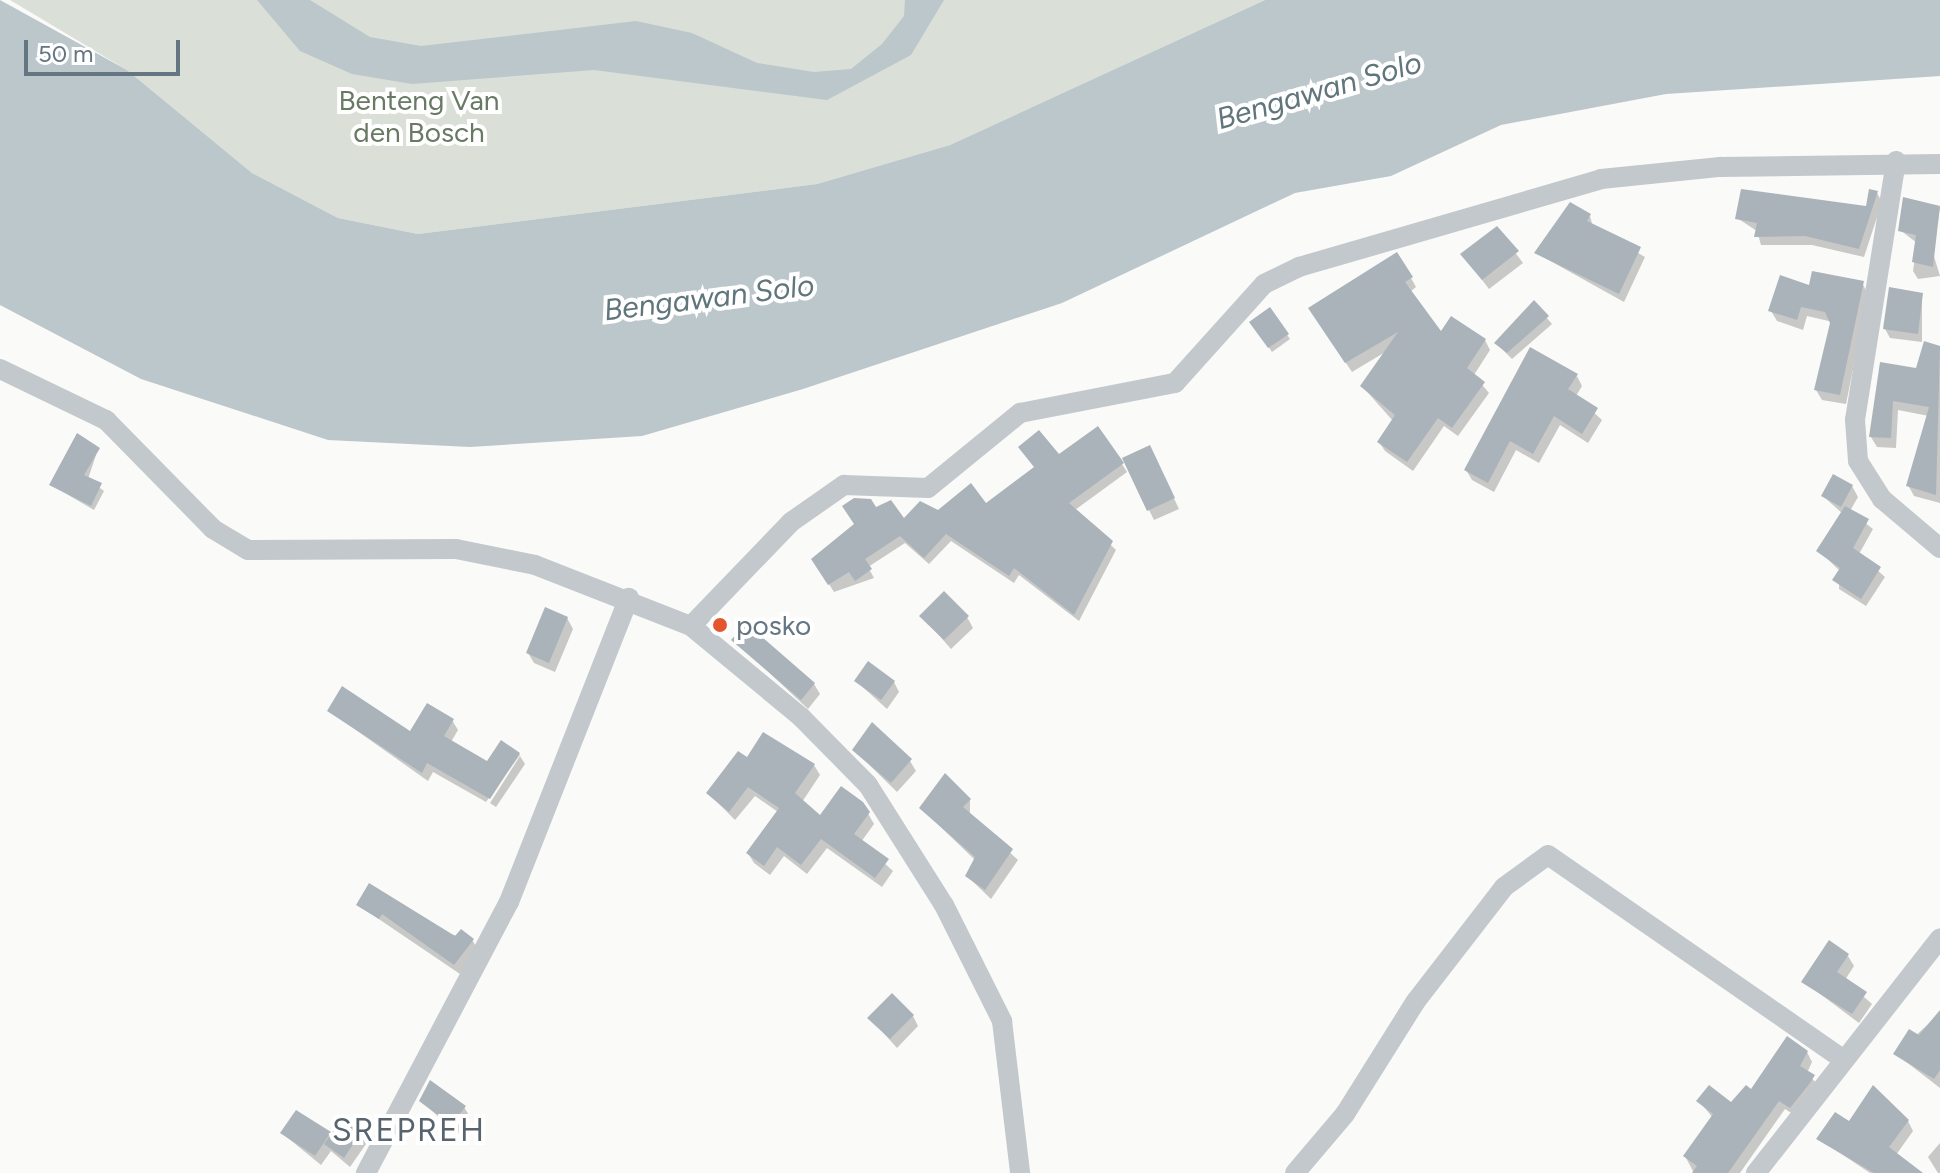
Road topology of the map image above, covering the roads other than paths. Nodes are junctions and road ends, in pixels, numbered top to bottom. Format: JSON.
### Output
{"nodes":[{"id":1,"x":1896,"y":161,"type":"junction"},
{"id":2,"x":1940,"y":164,"type":"edge"},
{"id":3,"x":0,"y":369,"type":"edge"},
{"id":4,"x":1940,"y":548,"type":"edge"},
{"id":5,"x":629,"y":598,"type":"junction"},
{"id":6,"x":691,"y":626,"type":"junction"},
{"id":7,"x":1940,"y":938,"type":"edge"},
{"id":8,"x":1844,"y":1060,"type":"junction"},
{"id":9,"x":366,"y":1173,"type":"edge"},
{"id":10,"x":1020,"y":1173,"type":"edge"},
{"id":11,"x":1295,"y":1173,"type":"edge"},
{"id":12,"x":1756,"y":1173,"type":"edge"}],
"edges":[{"from":1,"to":2,"type":"street"},
{"from":1,"to":4,"type":"street"},
{"from":1,"to":6,"type":"street"},
{"from":3,"to":5,"type":"street"},
{"from":5,"to":6,"type":"street"},
{"from":5,"to":9,"type":"street"},
{"from":6,"to":10,"type":"street"},
{"from":7,"to":8,"type":"street"},
{"from":8,"to":11,"type":"street"},
{"from":8,"to":12,"type":"street"}]}
